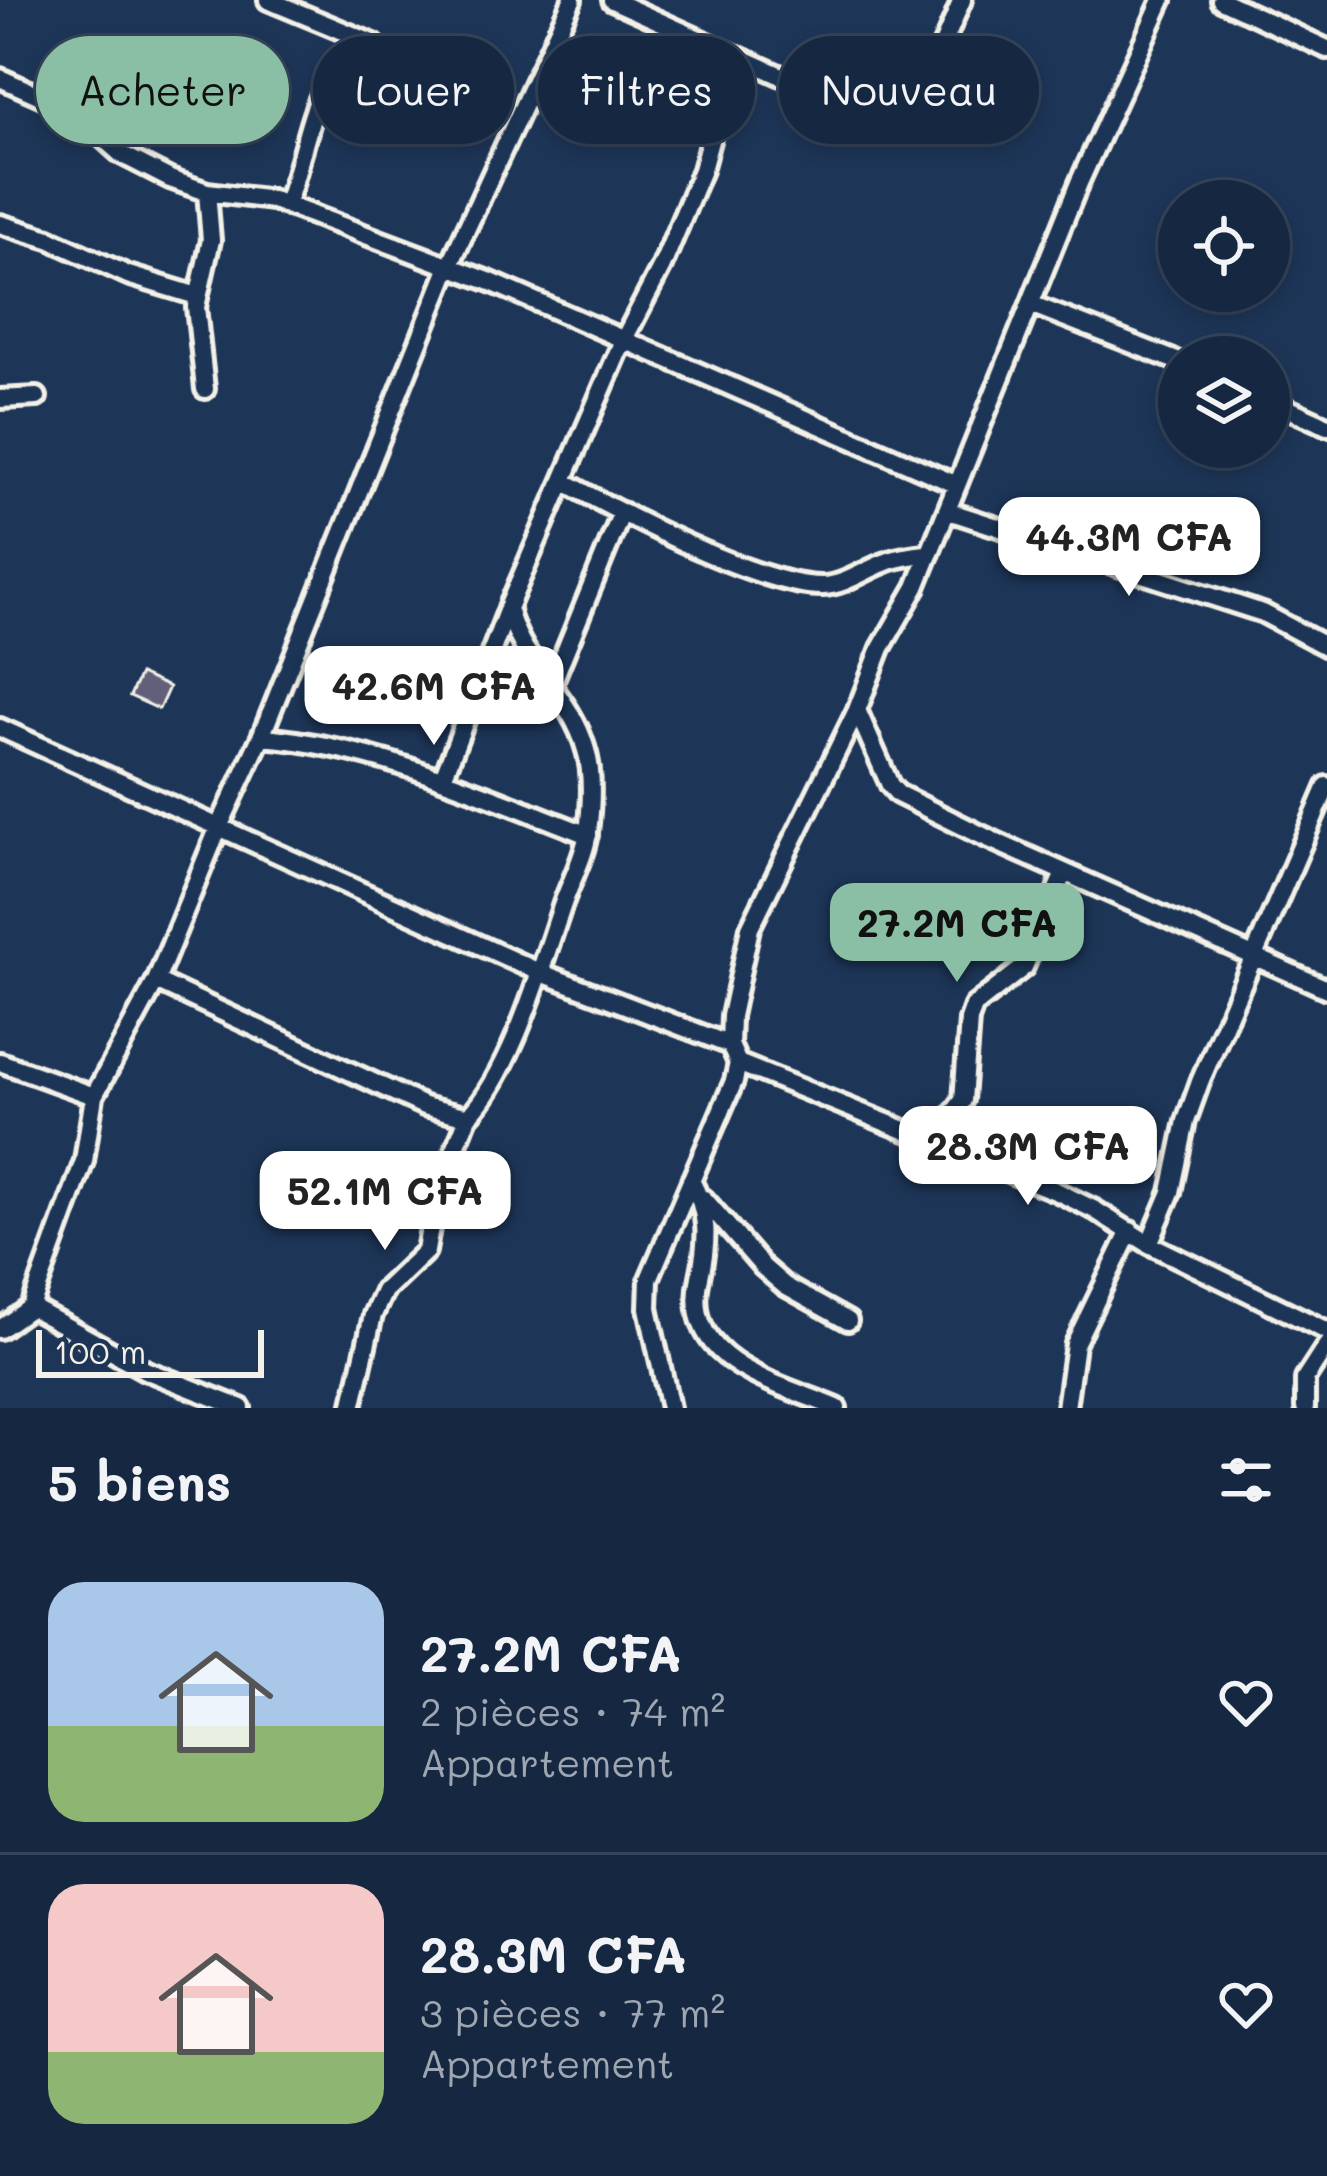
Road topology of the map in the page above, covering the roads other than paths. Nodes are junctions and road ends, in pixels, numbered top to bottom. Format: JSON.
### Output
{"nodes":[{"id":1,"x":268,"y":0,"type":"edge"},
{"id":2,"x":572,"y":0,"type":"edge"},
{"id":3,"x":612,"y":0,"type":"edge"},
{"id":4,"x":962,"y":0,"type":"edge"},
{"id":5,"x":1162,"y":0,"type":"edge"},
{"id":6,"x":1221,"y":0,"type":"edge"},
{"id":7,"x":690,"y":36,"type":"edge"},
{"id":8,"x":1327,"y":49,"type":"edge"},
{"id":9,"x":755,"y":66,"type":"edge"},
{"id":10,"x":0,"y":78,"type":"edge"},
{"id":11,"x":709,"y":144,"type":"edge"},
{"id":12,"x":207,"y":192,"type":"junction"},
{"id":13,"x":286,"y":205,"type":"junction"},
{"id":14,"x":0,"y":224,"type":"edge"},
{"id":15,"x":448,"y":268,"type":"junction"},
{"id":16,"x":197,"y":296,"type":"junction"},
{"id":17,"x":1033,"y":305,"type":"junction"},
{"id":18,"x":622,"y":343,"type":"junction"},
{"id":19,"x":1158,"y":354,"type":"edge"},
{"id":20,"x":205,"y":389,"type":"dead end"},
{"id":21,"x":37,"y":397,"type":"dead end"},
{"id":22,"x":0,"y":399,"type":"edge"},
{"id":23,"x":1290,"y":410,"type":"edge"},
{"id":24,"x":1327,"y":427,"type":"edge"},
{"id":25,"x":563,"y":481,"type":"junction"},
{"id":26,"x":955,"y":484,"type":"junction"},
{"id":27,"x":948,"y":511,"type":"junction"},
{"id":28,"x":622,"y":512,"type":"junction"},
{"id":29,"x":930,"y":554,"type":"junction"},
{"id":30,"x":508,"y":608,"type":"junction"},
{"id":31,"x":1327,"y":647,"type":"edge"},
{"id":32,"x":553,"y":684,"type":"junction"},
{"id":33,"x":857,"y":710,"type":"junction"},
{"id":34,"x":0,"y":728,"type":"edge"},
{"id":35,"x":262,"y":737,"type":"junction"},
{"id":36,"x":442,"y":778,"type":"junction"},
{"id":37,"x":1327,"y":786,"type":"edge"},
{"id":38,"x":218,"y":829,"type":"junction"},
{"id":39,"x":588,"y":835,"type":"junction"},
{"id":40,"x":1064,"y":873,"type":"junction"},
{"id":41,"x":1256,"y":956,"type":"junction"},
{"id":42,"x":539,"y":972,"type":"junction"},
{"id":43,"x":156,"y":981,"type":"junction"},
{"id":44,"x":1327,"y":989,"type":"edge"},
{"id":45,"x":730,"y":1045,"type":"junction"},
{"id":46,"x":0,"y":1063,"type":"edge"},
{"id":47,"x":738,"y":1064,"type":"junction"},
{"id":48,"x":94,"y":1096,"type":"junction"},
{"id":49,"x":468,"y":1117,"type":"junction"},
{"id":50,"x":933,"y":1142,"type":"junction"},
{"id":51,"x":695,"y":1187,"type":"junction"},
{"id":52,"x":1130,"y":1231,"type":"junction"},
{"id":53,"x":1149,"y":1244,"type":"junction"},
{"id":54,"x":31,"y":1307,"type":"junction"},
{"id":55,"x":848,"y":1321,"type":"dead end"},
{"id":56,"x":0,"y":1329,"type":"edge"},
{"id":57,"x":1327,"y":1331,"type":"edge"},
{"id":58,"x":1327,"y":1345,"type":"edge"},
{"id":59,"x":241,"y":1408,"type":"edge"},
{"id":60,"x":352,"y":1408,"type":"edge"},
{"id":61,"x":670,"y":1408,"type":"edge"},
{"id":62,"x":837,"y":1408,"type":"edge"},
{"id":63,"x":1066,"y":1408,"type":"edge"},
{"id":64,"x":1305,"y":1408,"type":"edge"}],
"edges":[{"from":1,"to":13,"type":"street"},
{"from":2,"to":15,"type":"street"},
{"from":3,"to":7,"type":"street"},
{"from":4,"to":9,"type":"street"},
{"from":5,"to":17,"type":"street"},
{"from":6,"to":8,"type":"street"},
{"from":10,"to":12,"type":"street"},
{"from":11,"to":18,"type":"street"},
{"from":12,"to":13,"type":"street"},
{"from":12,"to":16,"type":"street"},
{"from":13,"to":15,"type":"street"},
{"from":14,"to":16,"type":"street"},
{"from":15,"to":18,"type":"street"},
{"from":15,"to":35,"type":"street"},
{"from":16,"to":20,"type":"street"},
{"from":17,"to":19,"type":"street"},
{"from":17,"to":26,"type":"street"},
{"from":18,"to":25,"type":"street"},
{"from":18,"to":26,"type":"street"},
{"from":21,"to":22,"type":"street"},
{"from":23,"to":24,"type":"street"},
{"from":25,"to":28,"type":"street"},
{"from":25,"to":30,"type":"street"},
{"from":26,"to":27,"type":"street"},
{"from":27,"to":29,"type":"street"},
{"from":27,"to":31,"type":"street"},
{"from":28,"to":29,"type":"street"},
{"from":28,"to":32,"type":"street"},
{"from":29,"to":33,"type":"street"},
{"from":30,"to":32,"type":"street"},
{"from":30,"to":36,"type":"street"},
{"from":32,"to":39,"type":"street"},
{"from":33,"to":40,"type":"street"},
{"from":33,"to":45,"type":"street"},
{"from":34,"to":38,"type":"street"},
{"from":35,"to":36,"type":"street"},
{"from":35,"to":38,"type":"street"},
{"from":36,"to":39,"type":"street"},
{"from":37,"to":41,"type":"street"},
{"from":38,"to":42,"type":"street"},
{"from":38,"to":43,"type":"street"},
{"from":39,"to":42,"type":"street"},
{"from":40,"to":41,"type":"street"},
{"from":40,"to":50,"type":"street"},
{"from":41,"to":44,"type":"street"},
{"from":41,"to":53,"type":"street"},
{"from":42,"to":45,"type":"street"},
{"from":42,"to":49,"type":"street"},
{"from":43,"to":48,"type":"street"},
{"from":43,"to":49,"type":"street"},
{"from":45,"to":47,"type":"street"},
{"from":46,"to":48,"type":"street"},
{"from":47,"to":50,"type":"street"},
{"from":47,"to":51,"type":"street"},
{"from":48,"to":54,"type":"street"},
{"from":49,"to":60,"type":"street"},
{"from":50,"to":52,"type":"street"},
{"from":51,"to":55,"type":"street"},
{"from":51,"to":61,"type":"street"},
{"from":51,"to":62,"type":"street"},
{"from":52,"to":53,"type":"street"},
{"from":52,"to":63,"type":"street"},
{"from":53,"to":57,"type":"street"},
{"from":54,"to":56,"type":"street"},
{"from":54,"to":59,"type":"street"},
{"from":58,"to":64,"type":"street"}]}
